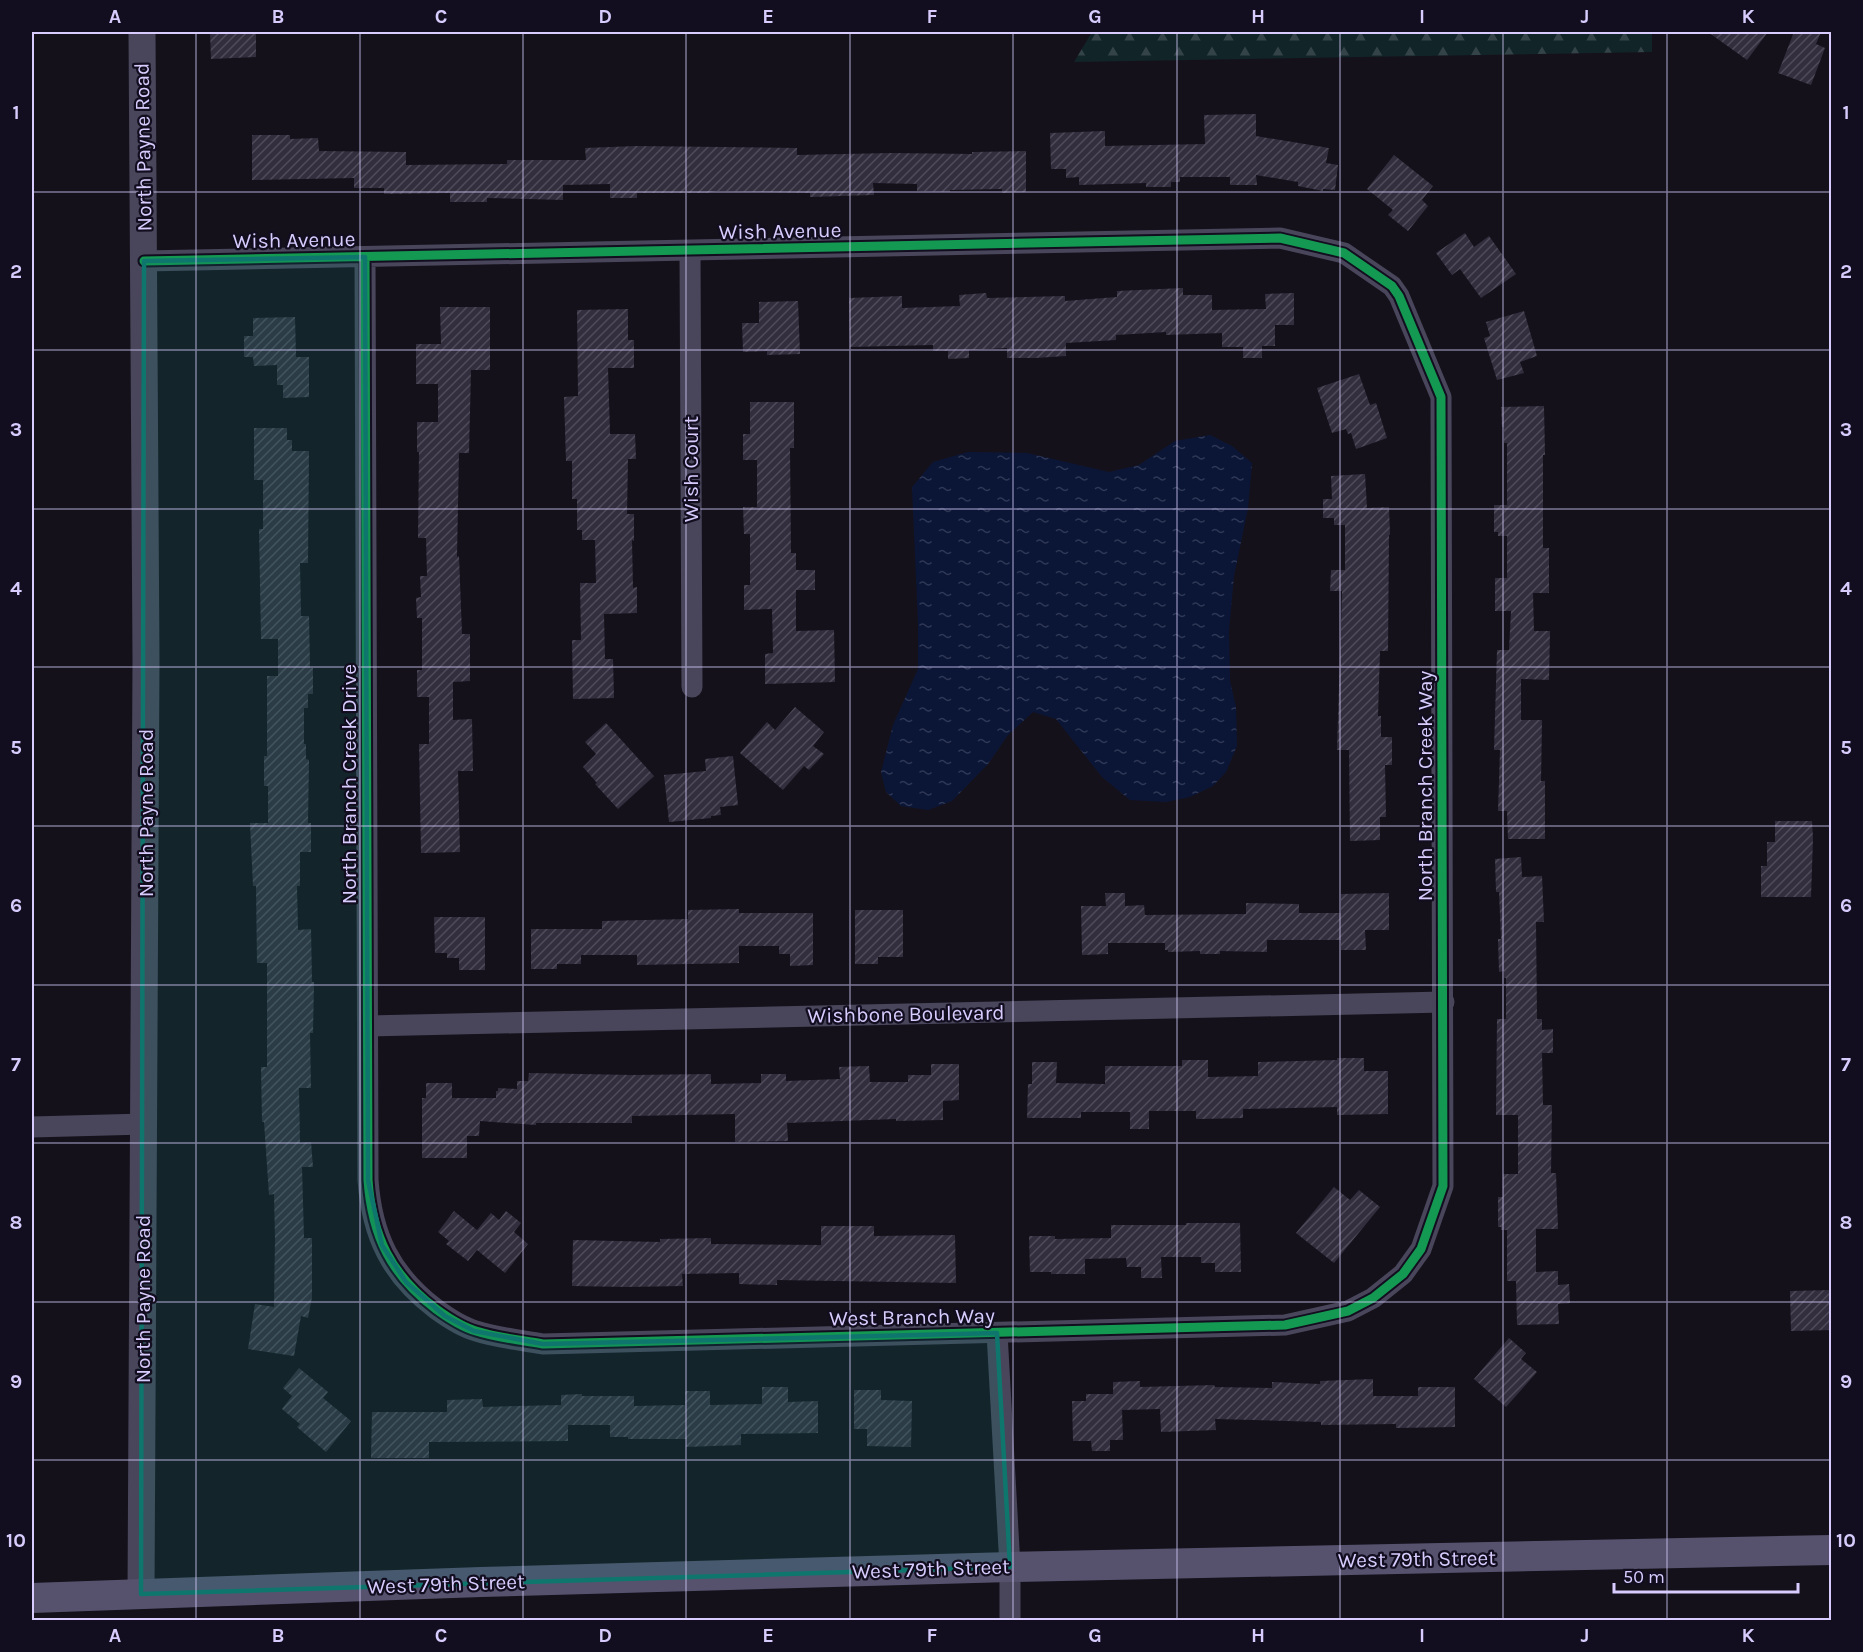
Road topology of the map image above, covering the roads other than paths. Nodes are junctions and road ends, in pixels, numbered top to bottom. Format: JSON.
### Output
{"nodes":[{"id":1,"x":142,"y":32,"type":"edge"},
{"id":2,"x":690,"y":251,"type":"junction"},
{"id":3,"x":365,"y":257,"type":"junction"},
{"id":4,"x":144,"y":261,"type":"junction"},
{"id":5,"x":1399,"y":296,"type":"joint"},
{"id":6,"x":692,"y":687,"type":"dead end"},
{"id":7,"x":1444,"y":1002,"type":"junction"},
{"id":8,"x":368,"y":1026,"type":"junction"},
{"id":9,"x":145,"y":1124,"type":"junction"},
{"id":10,"x":32,"y":1127,"type":"edge"},
{"id":11,"x":1403,"y":1274,"type":"joint"},
{"id":12,"x":420,"y":1297,"type":"joint"},
{"id":13,"x":998,"y":1333,"type":"junction"},
{"id":14,"x":1832,"y":1550,"type":"edge"},
{"id":15,"x":1010,"y":1567,"type":"junction"},
{"id":16,"x":141,"y":1594,"type":"junction"},
{"id":17,"x":32,"y":1598,"type":"edge"},
{"id":18,"x":1010,"y":1620,"type":"edge"}],
"edges":[{"from":1,"to":4,"type":"street","name":"North Payne Road"},
{"from":2,"to":3,"type":"street","name":"Wish Avenue"},
{"from":2,"to":5,"type":"street","name":"Wish Avenue"},
{"from":2,"to":6,"type":"street","name":"Wish Court"},
{"from":3,"to":4,"type":"street","name":"Wish Avenue"},
{"from":3,"to":8,"type":"street","name":"North Branch Creek Drive"},
{"from":4,"to":9,"type":"street","name":"North Payne Road"},
{"from":5,"to":7,"type":"street","name":"North Branch Creek Way"},
{"from":7,"to":8,"type":"street","name":"Wishbone Boulevard"},
{"from":7,"to":11,"type":"street","name":"North Branch Creek Way"},
{"from":8,"to":12,"type":"street","name":"North Branch Creek Drive"},
{"from":9,"to":10,"type":"street"},
{"from":9,"to":16,"type":"street","name":"North Payne Road"},
{"from":11,"to":13,"type":"street","name":"West Branch Way"},
{"from":12,"to":13,"type":"street","name":"West Branch Way"},
{"from":13,"to":15,"type":"street"},
{"from":14,"to":15,"type":"main road","name":"West 79th Street"},
{"from":15,"to":16,"type":"main road","name":"West 79th Street"},
{"from":15,"to":18,"type":"street"},
{"from":16,"to":17,"type":"main road","name":"West 79th Street"}]}
